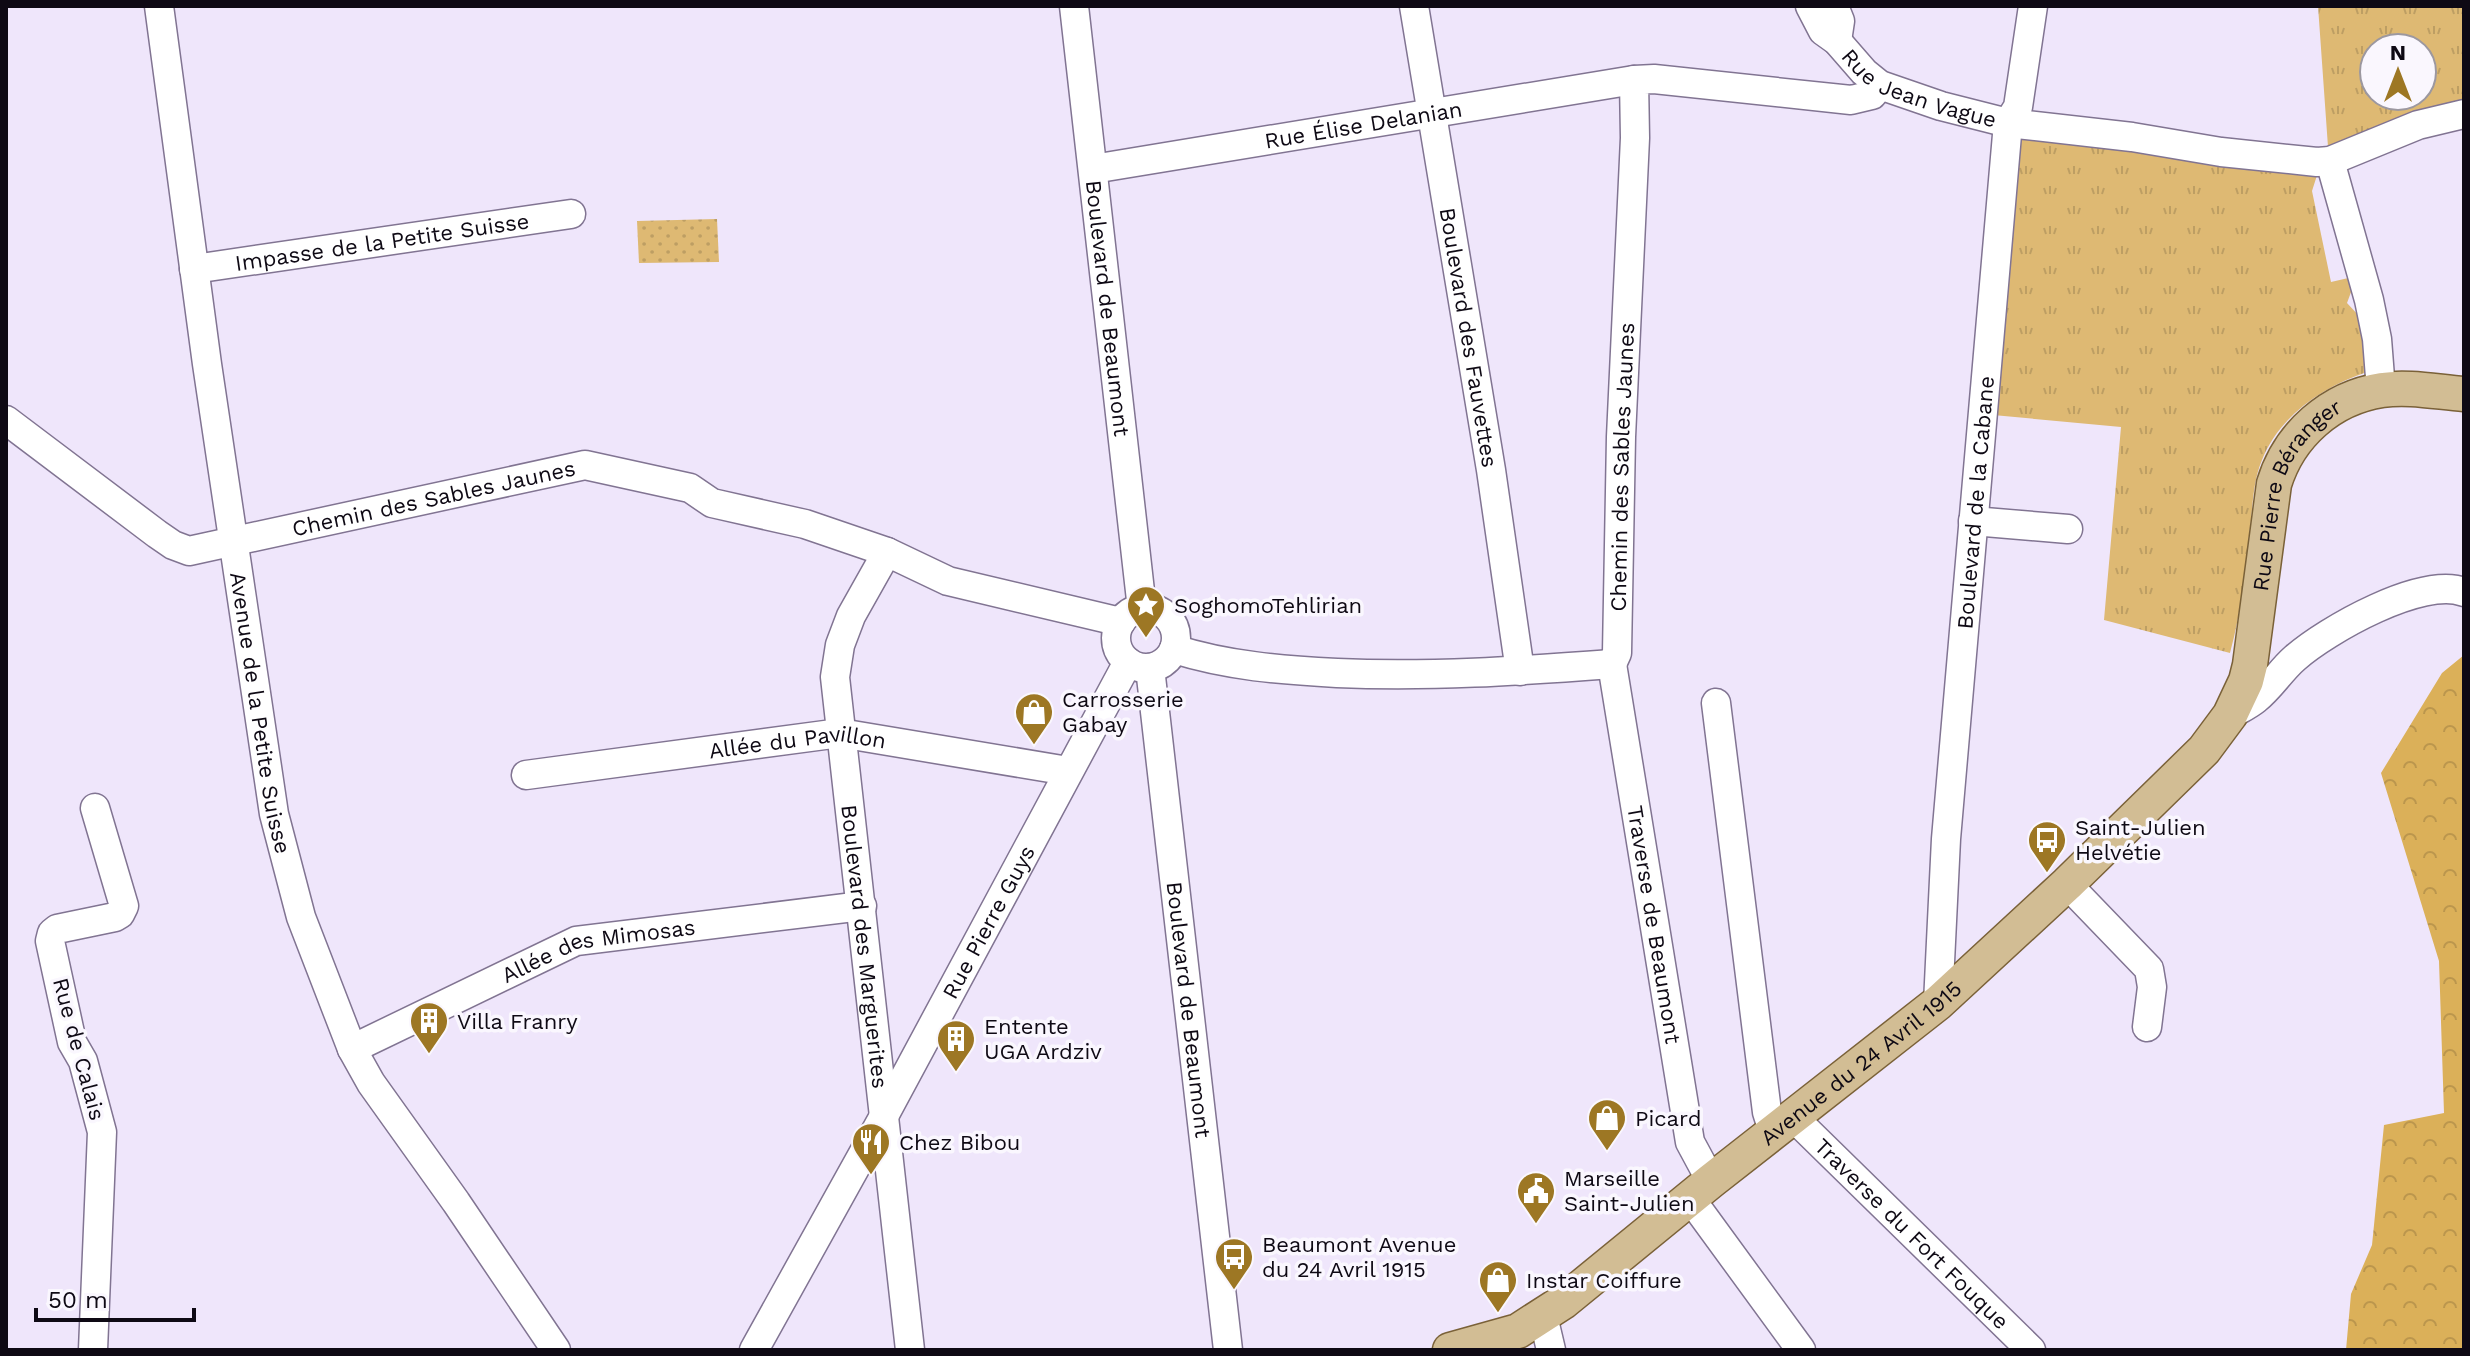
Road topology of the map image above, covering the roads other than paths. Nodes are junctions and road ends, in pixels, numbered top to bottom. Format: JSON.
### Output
{"nodes":[{"id":1,"x":159,"y":6,"type":"edge"},
{"id":2,"x":1074,"y":6,"type":"edge"},
{"id":3,"x":1414,"y":6,"type":"edge"},
{"id":4,"x":1810,"y":6,"type":"edge"},
{"id":5,"x":1834,"y":6,"type":"edge"},
{"id":6,"x":2033,"y":6,"type":"edge"},
{"id":7,"x":1837,"y":41,"type":"junction"},
{"id":8,"x":1634,"y":80,"type":"junction"},
{"id":9,"x":1880,"y":85,"type":"junction"},
{"id":10,"x":1432,"y":114,"type":"junction"},
{"id":11,"x":2464,"y":114,"type":"edge"},
{"id":12,"x":2008,"y":123,"type":"junction"},
{"id":13,"x":2330,"y":161,"type":"junction"},
{"id":14,"x":1093,"y":169,"type":"junction"},
{"id":15,"x":571,"y":214,"type":"dead end"},
{"id":16,"x":194,"y":269,"type":"junction"},
{"id":17,"x":2381,"y":390,"type":"junction"},
{"id":18,"x":2464,"y":394,"type":"edge"},
{"id":19,"x":6,"y":420,"type":"edge"},
{"id":20,"x":1973,"y":521,"type":"junction"},
{"id":21,"x":2068,"y":529,"type":"dead end"},
{"id":22,"x":234,"y":542,"type":"junction"},
{"id":23,"x":887,"y":552,"type":"junction"},
{"id":24,"x":2464,"y":592,"type":"edge"},
{"id":25,"x":1131,"y":615,"type":"junction"},
{"id":26,"x":1174,"y":649,"type":"junction"},
{"id":27,"x":1612,"y":664,"type":"junction"},
{"id":28,"x":1139,"y":665,"type":"junction"},
{"id":29,"x":1520,"y":671,"type":"junction"},
{"id":30,"x":1716,"y":703,"type":"dead end"},
{"id":31,"x":2230,"y":715,"type":"junction"},
{"id":32,"x":840,"y":733,"type":"junction"},
{"id":33,"x":1068,"y":771,"type":"junction"},
{"id":34,"x":526,"y":775,"type":"dead end"},
{"id":35,"x":95,"y":808,"type":"dead end"},
{"id":36,"x":2067,"y":884,"type":"junction"},
{"id":37,"x":862,"y":906,"type":"junction"},
{"id":38,"x":1938,"y":1003,"type":"junction"},
{"id":39,"x":2147,"y":1027,"type":"dead end"},
{"id":40,"x":352,"y":1049,"type":"junction"},
{"id":41,"x":884,"y":1116,"type":"junction"},
{"id":42,"x":1783,"y":1124,"type":"junction"},
{"id":43,"x":1700,"y":1189,"type":"junction"},
{"id":44,"x":1543,"y":1316,"type":"junction"},
{"id":45,"x":93,"y":1350,"type":"edge"},
{"id":46,"x":556,"y":1350,"type":"edge"},
{"id":47,"x":754,"y":1350,"type":"edge"},
{"id":48,"x":910,"y":1350,"type":"edge"},
{"id":49,"x":1228,"y":1350,"type":"edge"},
{"id":50,"x":1450,"y":1350,"type":"edge"},
{"id":51,"x":1551,"y":1350,"type":"edge"},
{"id":52,"x":1801,"y":1350,"type":"edge"},
{"id":53,"x":2031,"y":1350,"type":"edge"}],
"edges":[{"from":1,"to":16,"type":"street","name":"Avenue de la Petite Suisse"},
{"from":2,"to":14,"type":"street","name":"Boulevard de Beaumont"},
{"from":3,"to":10,"type":"street","name":"Boulevard des Fauvettes"},
{"from":4,"to":7,"type":"street","name":"Rue Jean Vague"},
{"from":5,"to":7,"type":"street","name":"Rue Jean Vague"},
{"from":6,"to":12,"type":"street","name":"Boulevard de la Cabane"},
{"from":7,"to":9,"type":"street","name":"Rue Jean Vague"},
{"from":8,"to":9,"type":"street"},
{"from":8,"to":10,"type":"street","name":"Rue Élise Delanian"},
{"from":8,"to":27,"type":"street","name":"Chemin des Sables Jaunes"},
{"from":9,"to":12,"type":"street","name":"Rue Jean Vague"},
{"from":10,"to":14,"type":"street","name":"Rue Élise Delanian"},
{"from":10,"to":29,"type":"street","name":"Boulevard des Fauvettes"},
{"from":11,"to":13,"type":"street"},
{"from":12,"to":13,"type":"street"},
{"from":12,"to":20,"type":"street","name":"Boulevard de la Cabane"},
{"from":13,"to":17,"type":"street"},
{"from":14,"to":25,"type":"street","name":"Boulevard de Beaumont"},
{"from":15,"to":16,"type":"street","name":"Impasse de la Petite Suisse"},
{"from":16,"to":22,"type":"street","name":"Avenue de la Petite Suisse"},
{"from":17,"to":18,"type":"main road","name":"Rue Pierre Béranger"},
{"from":17,"to":31,"type":"main road","name":"Rue Pierre Béranger"},
{"from":19,"to":22,"type":"street","name":"Chemin des Sables Jaunes"},
{"from":20,"to":21,"type":"street"},
{"from":20,"to":38,"type":"street","name":"Boulevard de la Cabane"},
{"from":22,"to":23,"type":"street","name":"Chemin des Sables Jaunes"},
{"from":22,"to":40,"type":"street","name":"Avenue de la Petite Suisse"},
{"from":23,"to":25,"type":"street","name":"Chemin des Sables Jaunes"},
{"from":23,"to":32,"type":"street","name":"Boulevard des Marguerites"},
{"from":24,"to":31,"type":"street"},
{"from":25,"to":26,"type":"street"},
{"from":25,"to":28,"type":"street"},
{"from":26,"to":28,"type":"street"},
{"from":26,"to":29,"type":"street"},
{"from":27,"to":29,"type":"street"},
{"from":27,"to":43,"type":"street","name":"Traverse de Beaumont"},
{"from":28,"to":33,"type":"street","name":"Rue Pierre Guys"},
{"from":28,"to":49,"type":"street","name":"Boulevard de Beaumont"},
{"from":30,"to":42,"type":"street"},
{"from":31,"to":36,"type":"main road","name":"Avenue du 24 Avril 1915"},
{"from":32,"to":33,"type":"street","name":"Allée du Pavillon"},
{"from":32,"to":34,"type":"street","name":"Allée du Pavillon"},
{"from":32,"to":37,"type":"street","name":"Boulevard des Marguerites"},
{"from":33,"to":41,"type":"street","name":"Rue Pierre Guys"},
{"from":35,"to":45,"type":"street","name":"Rue de Calais"},
{"from":36,"to":38,"type":"main road","name":"Avenue du 24 Avril 1915"},
{"from":36,"to":39,"type":"street"},
{"from":37,"to":40,"type":"street","name":"Allée des Mimosas"},
{"from":37,"to":41,"type":"street","name":"Boulevard des Marguerites"},
{"from":38,"to":42,"type":"main road","name":"Avenue du 24 Avril 1915"},
{"from":40,"to":46,"type":"street","name":"Avenue de la Petite Suisse"},
{"from":41,"to":47,"type":"street","name":"Rue Pierre Guys"},
{"from":41,"to":48,"type":"street","name":"Boulevard des Marguerites"},
{"from":42,"to":43,"type":"main road","name":"Avenue du 24 Avril 1915"},
{"from":42,"to":53,"type":"street","name":"Traverse du Fort Fouque"},
{"from":43,"to":44,"type":"main road","name":"Avenue du 24 Avril 1915"},
{"from":43,"to":52,"type":"street","name":"Traverse de Beaumont"},
{"from":44,"to":50,"type":"main road","name":"Avenue du 24 Avril 1915"},
{"from":44,"to":51,"type":"street"}]}
